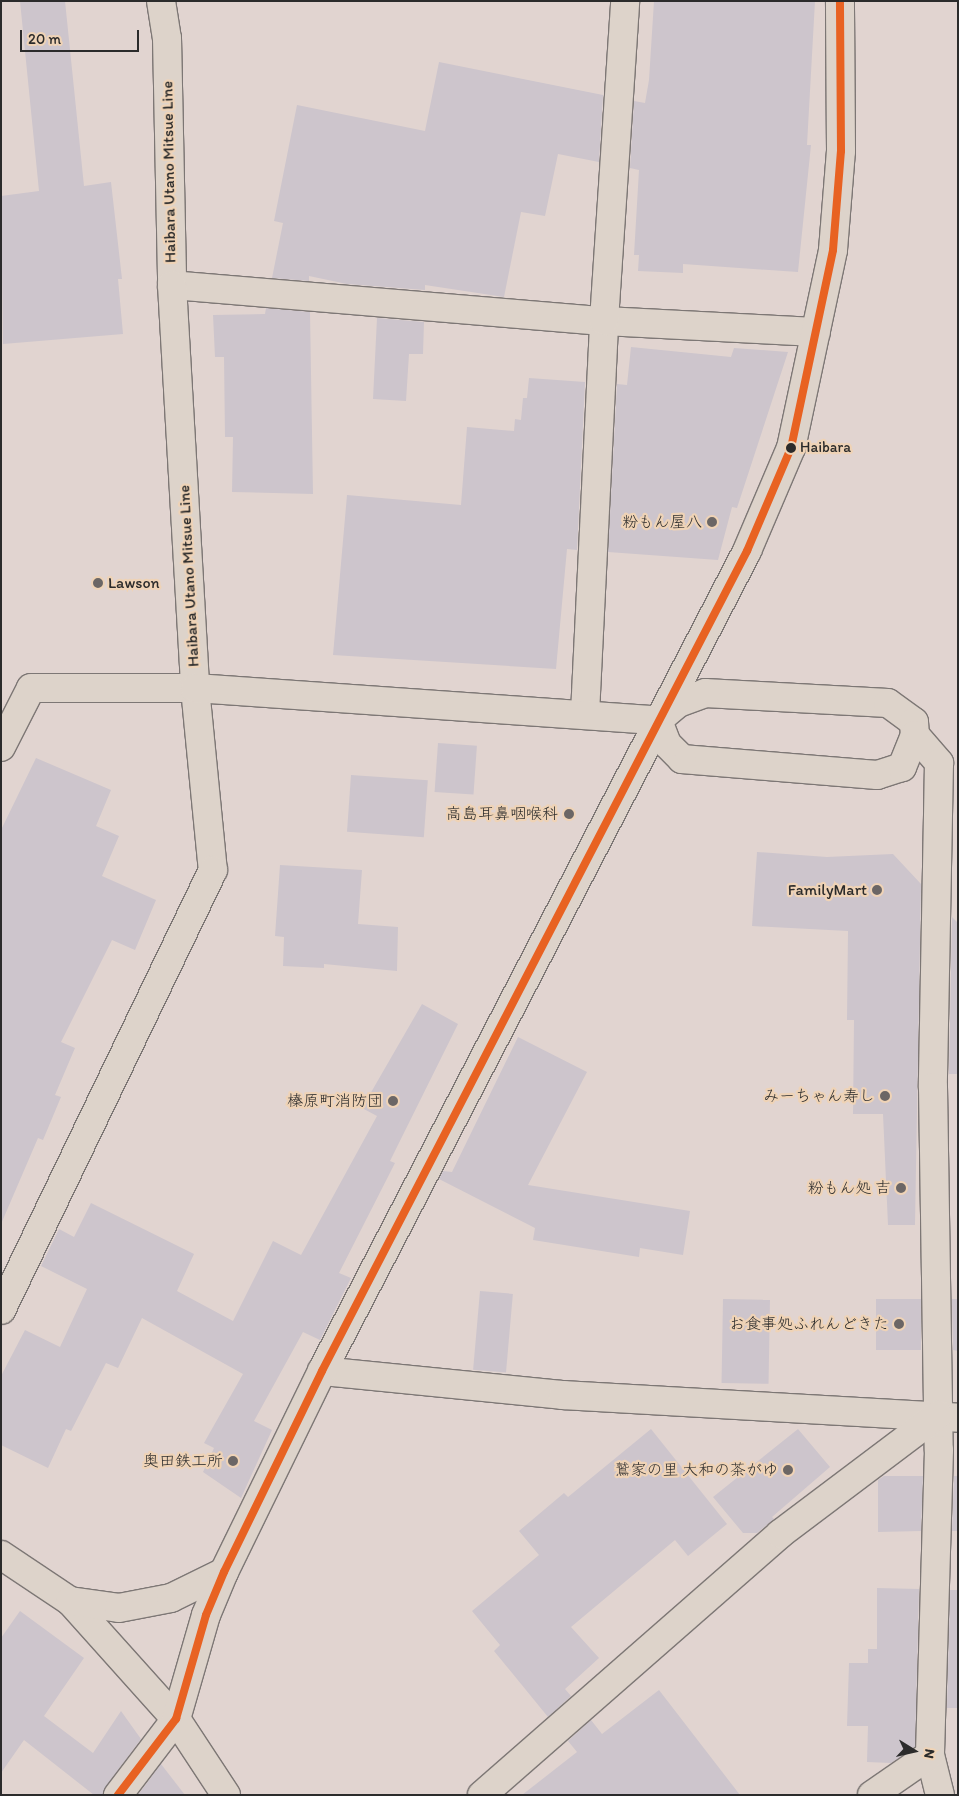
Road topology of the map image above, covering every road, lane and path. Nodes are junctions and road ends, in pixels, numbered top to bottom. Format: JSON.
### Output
{"nodes":[{"id":1,"x":161,"y":1,"type":"edge"},
{"id":2,"x":625,"y":1,"type":"edge"},
{"id":3,"x":840,"y":1,"type":"edge"},
{"id":4,"x":172,"y":284,"type":"junction"},
{"id":5,"x":604,"y":321,"type":"junction"},
{"id":6,"x":816,"y":332,"type":"junction"},
{"id":7,"x":195,"y":688,"type":"junction"},
{"id":8,"x":585,"y":714,"type":"junction"},
{"id":9,"x":658,"y":720,"type":"junction"},
{"id":10,"x":915,"y":735,"type":"junction"},
{"id":11,"x":1,"y":747,"type":"edge"},
{"id":12,"x":1,"y":1310,"type":"edge"},
{"id":13,"x":322,"y":1371,"type":"junction"},
{"id":14,"x":948,"y":1416,"type":"edge"},
{"id":15,"x":1,"y":1555,"type":"edge"},
{"id":16,"x":224,"y":1572,"type":"junction"},
{"id":17,"x":70,"y":1601,"type":"junction"},
{"id":18,"x":176,"y":1719,"type":"junction"},
{"id":19,"x":930,"y":1755,"type":"junction"},
{"id":20,"x":118,"y":1795,"type":"edge"},
{"id":21,"x":226,"y":1795,"type":"edge"},
{"id":22,"x":482,"y":1795,"type":"edge"},
{"id":23,"x":872,"y":1795,"type":"edge"},
{"id":24,"x":940,"y":1795,"type":"edge"}],
"edges":[{"from":1,"to":4,"type":"main road","name":"Haibara Utano Mitsue Line"},
{"from":2,"to":5,"type":"main road"},
{"from":3,"to":6,"type":"main road"},
{"from":4,"to":5,"type":"main road"},
{"from":4,"to":7,"type":"main road","name":"Haibara Utano Mitsue Line"},
{"from":5,"to":6,"type":"main road"},
{"from":5,"to":8,"type":"main road"},
{"from":6,"to":9,"type":"main road"},
{"from":7,"to":8,"type":"main road","name":"Haibara Utano Mitsue Line"},
{"from":7,"to":11,"type":"main road"},
{"from":7,"to":12,"type":"main road"},
{"from":8,"to":9,"type":"main road","name":"Haibara Utano Mitsue Line"},
{"from":9,"to":10,"type":"main road"},
{"from":9,"to":10,"type":"main road"},
{"from":9,"to":13,"type":"main road"},
{"from":10,"to":14,"type":"main road"},
{"from":13,"to":14,"type":"main road"},
{"from":13,"to":16,"type":"main road"},
{"from":14,"to":19,"type":"main road"},
{"from":14,"to":22,"type":"main road"},
{"from":15,"to":17,"type":"main road"},
{"from":16,"to":17,"type":"main road"},
{"from":16,"to":18,"type":"main road"},
{"from":17,"to":18,"type":"main road"},
{"from":18,"to":20,"type":"main road"},
{"from":18,"to":21,"type":"main road"},
{"from":19,"to":23,"type":"main road"},
{"from":19,"to":24,"type":"main road"}]}
